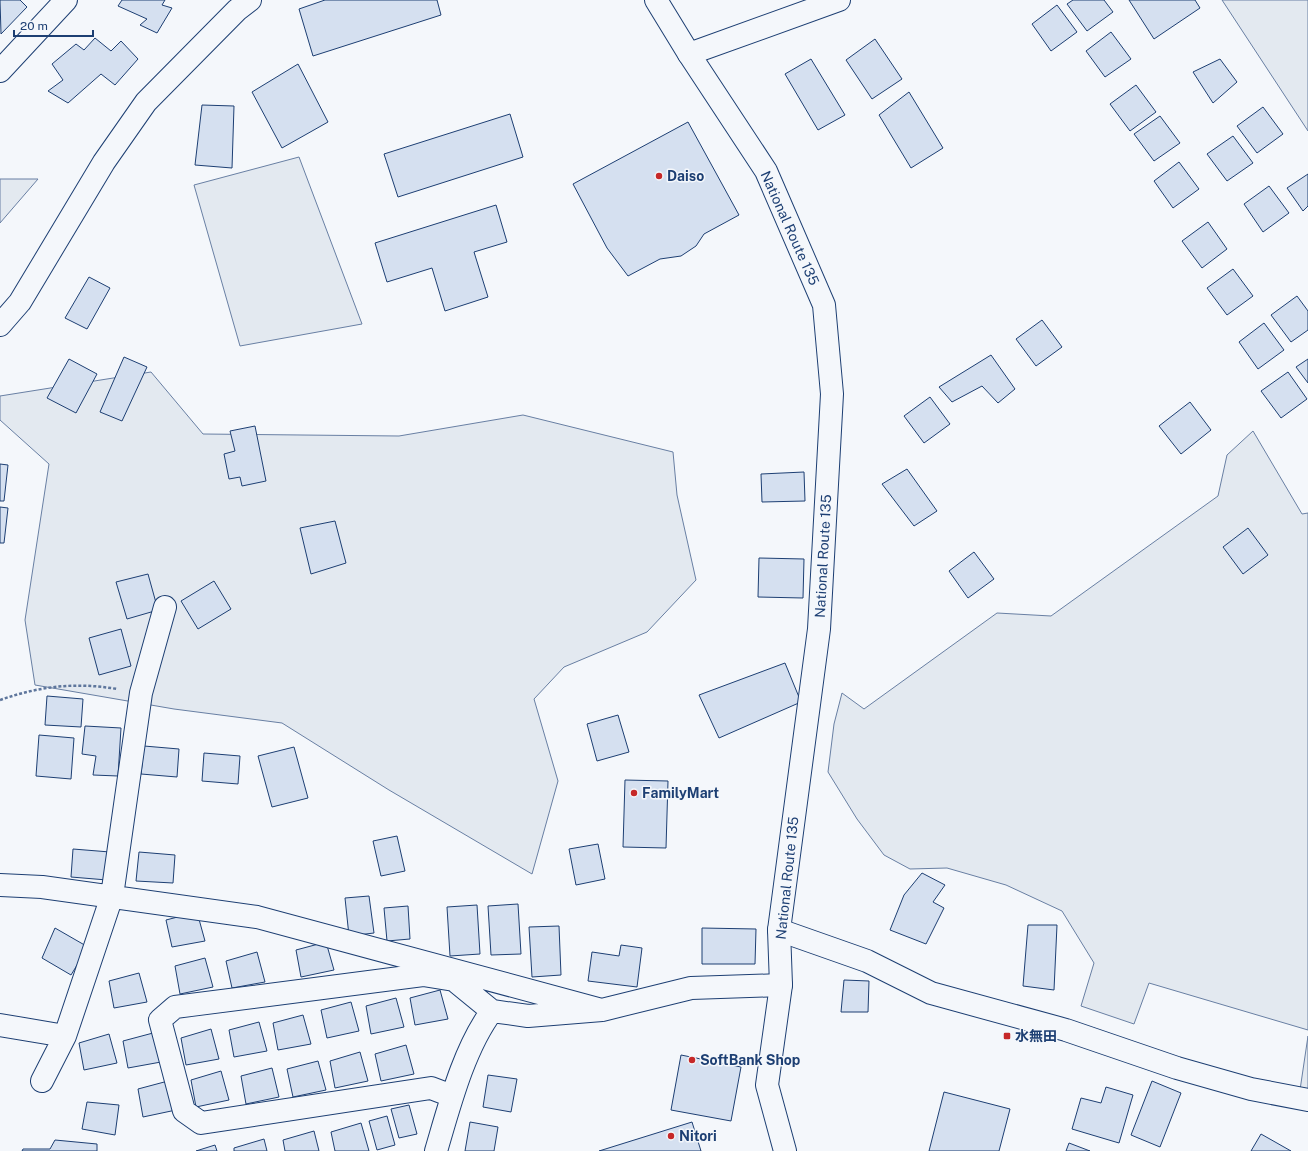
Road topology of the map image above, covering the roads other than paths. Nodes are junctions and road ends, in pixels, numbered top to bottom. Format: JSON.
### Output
{"nodes":[{"id":1,"x":66,"y":0,"type":"edge"},
{"id":2,"x":250,"y":0,"type":"edge"},
{"id":3,"x":656,"y":0,"type":"edge"},
{"id":4,"x":838,"y":0,"type":"edge"},
{"id":5,"x":689,"y":54,"type":"junction"},
{"id":6,"x":0,"y":71,"type":"edge"},
{"id":7,"x":0,"y":325,"type":"edge"},
{"id":8,"x":165,"y":607,"type":"dead end"},
{"id":9,"x":0,"y":885,"type":"edge"},
{"id":10,"x":112,"y":896,"type":"junction"},
{"id":11,"x":779,"y":930,"type":"junction"},
{"id":12,"x":781,"y":985,"type":"junction"},
{"id":13,"x":602,"y":1010,"type":"junction"},
{"id":14,"x":492,"y":1011,"type":"junction"},
{"id":15,"x":0,"y":1025,"type":"edge"},
{"id":16,"x":65,"y":1036,"type":"junction"},
{"id":17,"x":42,"y":1081,"type":"dead end"},
{"id":18,"x":452,"y":1096,"type":"junction"},
{"id":19,"x":1308,"y":1100,"type":"edge"},
{"id":20,"x":436,"y":1151,"type":"edge"},
{"id":21,"x":785,"y":1151,"type":"edge"}],
"edges":[{"from":1,"to":6,"type":"main road"},
{"from":2,"to":7,"type":"main road"},
{"from":3,"to":5,"type":"main road","name":"National Route 135"},
{"from":4,"to":5,"type":"main road"},
{"from":5,"to":11,"type":"main road","name":"National Route 135"},
{"from":8,"to":10,"type":"main road"},
{"from":9,"to":10,"type":"main road"},
{"from":10,"to":13,"type":"main road"},
{"from":10,"to":16,"type":"main road"},
{"from":11,"to":12,"type":"main road","name":"National Route 135"},
{"from":11,"to":19,"type":"main road"},
{"from":12,"to":13,"type":"main road"},
{"from":12,"to":21,"type":"main road","name":"National Route 135"},
{"from":13,"to":14,"type":"main road"},
{"from":14,"to":18,"type":"main road"},
{"from":14,"to":18,"type":"main road"},
{"from":15,"to":16,"type":"main road"},
{"from":16,"to":17,"type":"main road"},
{"from":18,"to":20,"type":"main road"}]}
